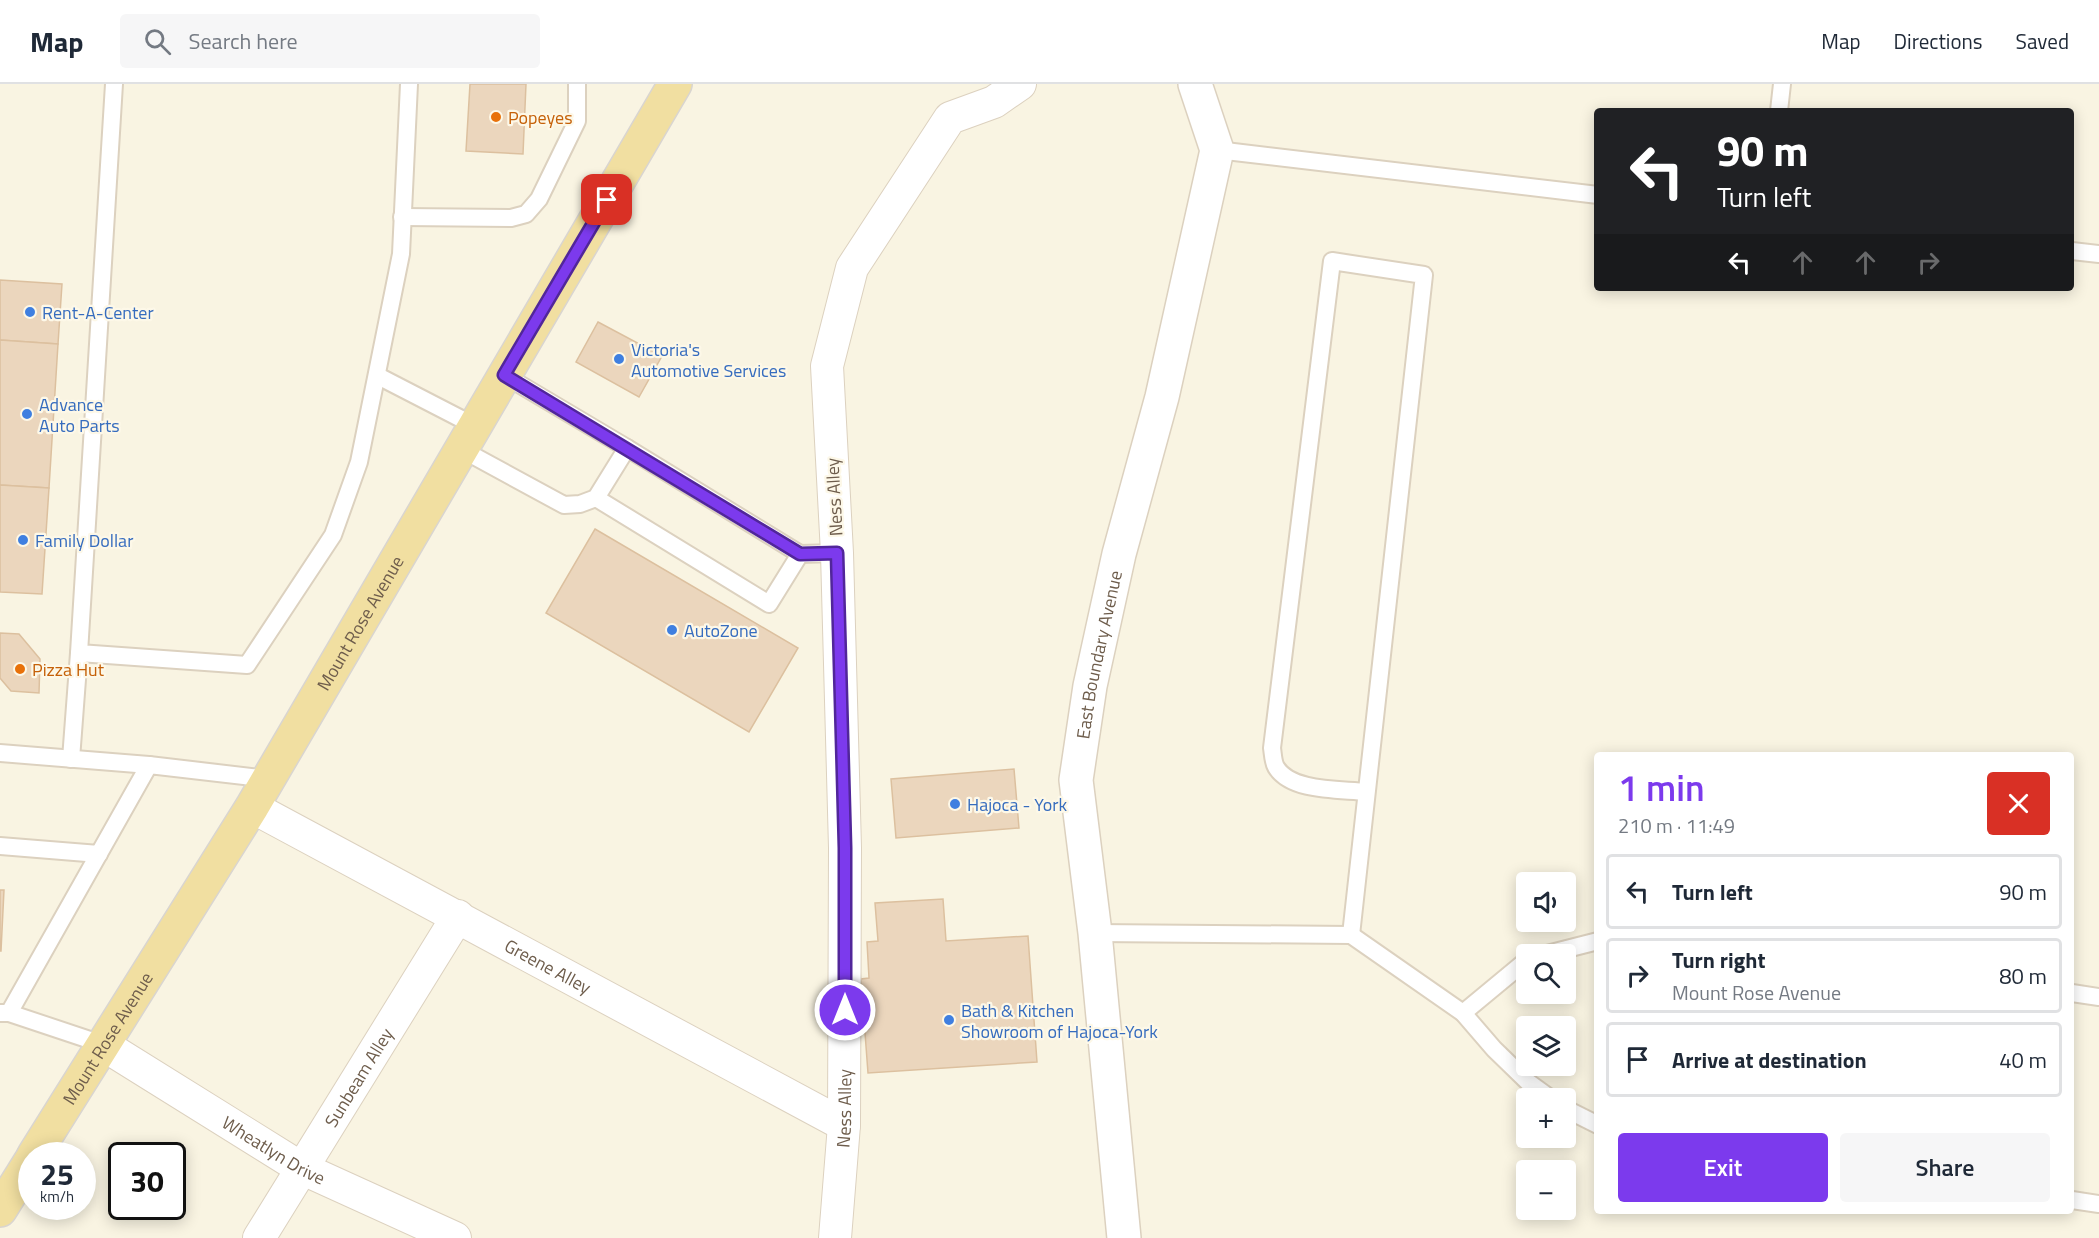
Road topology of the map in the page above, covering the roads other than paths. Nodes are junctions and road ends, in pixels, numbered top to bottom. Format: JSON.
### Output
{"nodes":[{"id":1,"x":114,"y":84,"type":"edge"},
{"id":2,"x":409,"y":84,"type":"edge"},
{"id":3,"x":577,"y":84,"type":"edge"},
{"id":4,"x":675,"y":84,"type":"edge"},
{"id":5,"x":1020,"y":84,"type":"edge"},
{"id":6,"x":1195,"y":84,"type":"edge"},
{"id":7,"x":1782,"y":84,"type":"edge"},
{"id":8,"x":1779,"y":108,"type":"edge"},
{"id":9,"x":1217,"y":150,"type":"junction"},
{"id":10,"x":1594,"y":195,"type":"edge"},
{"id":11,"x":402,"y":217,"type":"junction"},
{"id":12,"x":2074,"y":251,"type":"edge"},
{"id":13,"x":2099,"y":254,"type":"edge"},
{"id":14,"x":504,"y":375,"type":"junction"},
{"id":15,"x":378,"y":376,"type":"junction"},
{"id":16,"x":468,"y":437,"type":"junction"},
{"id":17,"x":627,"y":448,"type":"junction"},
{"id":18,"x":596,"y":498,"type":"junction"},
{"id":19,"x":837,"y":553,"type":"junction"},
{"id":20,"x":800,"y":554,"type":"junction"},
{"id":21,"x":79,"y":653,"type":"junction"},
{"id":22,"x":0,"y":753,"type":"edge"},
{"id":23,"x":71,"y":759,"type":"junction"},
{"id":24,"x":149,"y":765,"type":"junction"},
{"id":25,"x":269,"y":779,"type":"junction"},
{"id":26,"x":1366,"y":792,"type":"junction"},
{"id":27,"x":252,"y":807,"type":"junction"},
{"id":28,"x":0,"y":846,"type":"edge"},
{"id":29,"x":99,"y":854,"type":"junction"},
{"id":30,"x":458,"y":916,"type":"junction"},
{"id":31,"x":1095,"y":933,"type":"junction"},
{"id":32,"x":1351,"y":935,"type":"junction"},
{"id":33,"x":1594,"y":942,"type":"edge"},
{"id":34,"x":1576,"y":947,"type":"edge"},
{"id":35,"x":1516,"y":969,"type":"edge"},
{"id":36,"x":2074,"y":993,"type":"edge"},
{"id":37,"x":2099,"y":997,"type":"edge"},
{"id":38,"x":5,"y":1013,"type":"edge"},
{"id":39,"x":1463,"y":1013,"type":"junction"},
{"id":40,"x":102,"y":1044,"type":"junction"},
{"id":41,"x":1536,"y":1088,"type":"edge"},
{"id":42,"x":1576,"y":1115,"type":"edge"},
{"id":43,"x":1594,"y":1123,"type":"edge"},
{"id":44,"x":844,"y":1125,"type":"junction"},
{"id":45,"x":42,"y":1142,"type":"edge"},
{"id":46,"x":301,"y":1168,"type":"junction"},
{"id":47,"x":18,"y":1181,"type":"edge"},
{"id":48,"x":2074,"y":1200,"type":"edge"},
{"id":49,"x":2099,"y":1204,"type":"edge"},
{"id":50,"x":0,"y":1210,"type":"edge"},
{"id":51,"x":259,"y":1238,"type":"edge"},
{"id":52,"x":455,"y":1238,"type":"edge"},
{"id":53,"x":836,"y":1238,"type":"edge"},
{"id":54,"x":1124,"y":1238,"type":"edge"}],
"edges":[{"from":1,"to":21,"type":"lane"},
{"from":2,"to":11,"type":"lane"},
{"from":3,"to":11,"type":"lane"},
{"from":4,"to":14,"type":"main road","name":"Mount Rose Avenue"},
{"from":5,"to":19,"type":"street","name":"Ness Alley"},
{"from":6,"to":9,"type":"street"},
{"from":7,"to":8,"type":"lane"},
{"from":9,"to":10,"type":"lane"},
{"from":9,"to":31,"type":"street","name":"East Boundary Avenue"},
{"from":11,"to":15,"type":"lane"},
{"from":12,"to":13,"type":"lane"},
{"from":14,"to":16,"type":"main road","name":"Mount Rose Avenue"},
{"from":14,"to":17,"type":"lane"},
{"from":15,"to":16,"type":"lane"},
{"from":15,"to":21,"type":"lane"},
{"from":16,"to":18,"type":"lane"},
{"from":16,"to":25,"type":"main road","name":"Mount Rose Avenue"},
{"from":17,"to":18,"type":"lane"},
{"from":17,"to":20,"type":"lane"},
{"from":18,"to":20,"type":"lane"},
{"from":19,"to":20,"type":"lane"},
{"from":19,"to":44,"type":"street","name":"Ness Alley"},
{"from":21,"to":23,"type":"lane"},
{"from":22,"to":23,"type":"lane"},
{"from":23,"to":24,"type":"lane"},
{"from":24,"to":25,"type":"lane"},
{"from":24,"to":29,"type":"lane"},
{"from":25,"to":27,"type":"main road","name":"Mount Rose Avenue"},
{"from":26,"to":26,"type":"lane"},
{"from":26,"to":32,"type":"lane"},
{"from":27,"to":30,"type":"street","name":"Greene Alley"},
{"from":27,"to":40,"type":"main road","name":"Mount Rose Avenue"},
{"from":28,"to":29,"type":"lane"},
{"from":29,"to":38,"type":"lane"},
{"from":30,"to":44,"type":"street","name":"Greene Alley"},
{"from":30,"to":46,"type":"street","name":"Sunbeam Alley"},
{"from":31,"to":32,"type":"lane"},
{"from":31,"to":54,"type":"street","name":"East Boundary Avenue"},
{"from":32,"to":39,"type":"lane"},
{"from":33,"to":34,"type":"lane"},
{"from":35,"to":39,"type":"lane"},
{"from":36,"to":37,"type":"lane"},
{"from":38,"to":40,"type":"lane"},
{"from":39,"to":41,"type":"lane"},
{"from":40,"to":45,"type":"main road","name":"Mount Rose Avenue"},
{"from":40,"to":46,"type":"street","name":"Wheatlyn Drive"},
{"from":42,"to":43,"type":"lane"},
{"from":44,"to":53,"type":"street","name":"Ness Alley"},
{"from":46,"to":51,"type":"street","name":"Sunbeam Alley"},
{"from":46,"to":52,"type":"street","name":"Wheatlyn Drive"},
{"from":47,"to":50,"type":"main road"},
{"from":48,"to":49,"type":"lane"}]}
